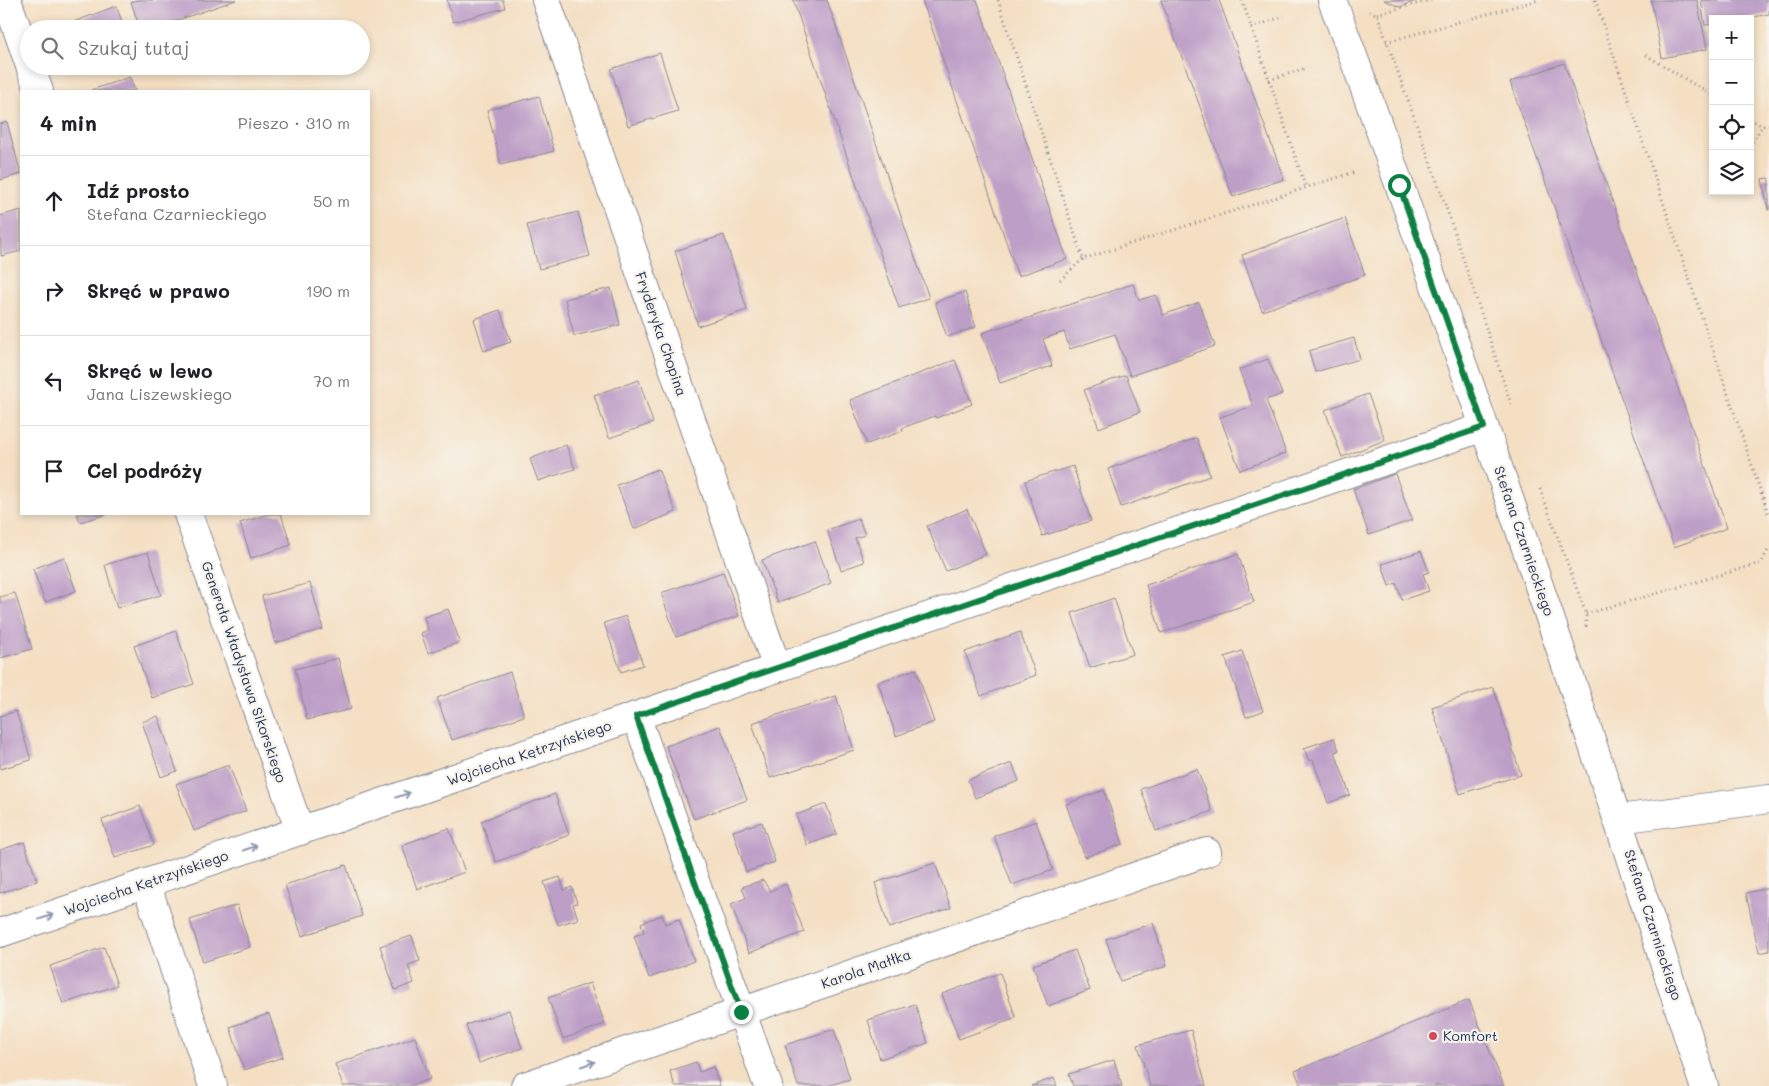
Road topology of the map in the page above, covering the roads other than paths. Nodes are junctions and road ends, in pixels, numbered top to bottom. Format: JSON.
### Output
{"nodes":[{"id":1,"x":7,"y":0,"type":"edge"},
{"id":2,"x":546,"y":0,"type":"edge"},
{"id":3,"x":1332,"y":0,"type":"edge"},
{"id":4,"x":20,"y":37,"type":"edge"},
{"id":5,"x":33,"y":75,"type":"edge"},
{"id":6,"x":39,"y":90,"type":"edge"},
{"id":7,"x":1484,"y":427,"type":"junction"},
{"id":8,"x":188,"y":515,"type":"edge"},
{"id":9,"x":777,"y":668,"type":"junction"},
{"id":10,"x":636,"y":716,"type":"junction"},
{"id":11,"x":1769,"y":799,"type":"edge"},
{"id":12,"x":1619,"y":818,"type":"junction"},
{"id":13,"x":300,"y":831,"type":"junction"},
{"id":14,"x":1207,"y":852,"type":"dead end"},
{"id":15,"x":146,"y":883,"type":"junction"},
{"id":16,"x":0,"y":933,"type":"edge"},
{"id":17,"x":741,"y":1012,"type":"junction"},
{"id":18,"x":213,"y":1086,"type":"edge"},
{"id":19,"x":525,"y":1086,"type":"edge"},
{"id":20,"x":768,"y":1086,"type":"edge"},
{"id":21,"x":1704,"y":1086,"type":"edge"}],
"edges":[{"from":1,"to":4,"type":"street"},
{"from":2,"to":9,"type":"street","name":"Fryderyka Chopina"},
{"from":3,"to":7,"type":"street","name":"Stefana Czarnieckiego"},
{"from":5,"to":6,"type":"street"},
{"from":7,"to":9,"type":"street","name":"Wojciecha Kętrzyńskiego"},
{"from":7,"to":12,"type":"street","name":"Stefana Czarnieckiego"},
{"from":8,"to":13,"type":"street","name":"Generała Władysława Sikorskiego"},
{"from":9,"to":10,"type":"street","name":"Wojciecha Kętrzyńskiego"},
{"from":13,"to":10,"type":"street","name":"Wojciecha Kętrzyńskiego","one_way":true},
{"from":10,"to":17,"type":"street"},
{"from":11,"to":12,"type":"street"},
{"from":12,"to":21,"type":"street","name":"Stefana Czarnieckiego"},
{"from":15,"to":13,"type":"street","name":"Wojciecha Kętrzyńskiego","one_way":true},
{"from":14,"to":17,"type":"street","name":"Karola Małłka"},
{"from":16,"to":15,"type":"street","name":"Wojciecha Kętrzyńskiego","one_way":true},
{"from":15,"to":18,"type":"street"},
{"from":19,"to":17,"type":"street","name":"Karola Małłka","one_way":true},
{"from":17,"to":20,"type":"street"}]}
